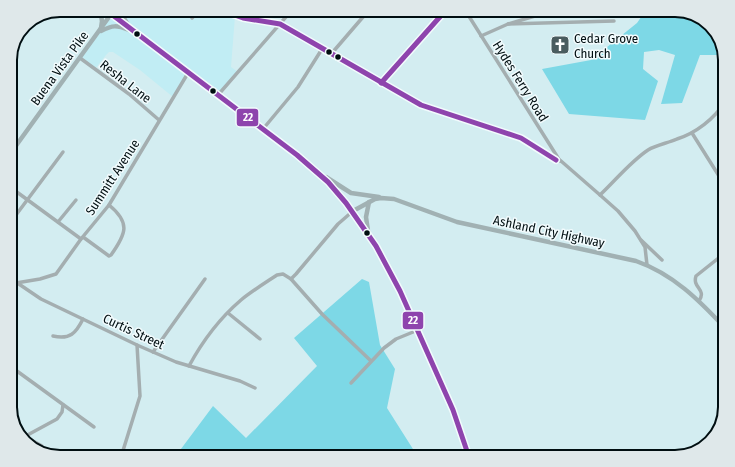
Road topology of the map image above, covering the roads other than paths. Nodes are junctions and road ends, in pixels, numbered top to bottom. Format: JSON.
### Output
{"nodes":[{"id":1,"x":101,"y":17,"type":"edge"},
{"id":2,"x":109,"y":17,"type":"edge"},
{"id":3,"x":118,"y":17,"type":"edge"},
{"id":4,"x":125,"y":17,"type":"edge"},
{"id":5,"x":238,"y":17,"type":"edge"},
{"id":6,"x":286,"y":17,"type":"edge"},
{"id":7,"x":363,"y":17,"type":"edge"},
{"id":8,"x":440,"y":17,"type":"edge"},
{"id":9,"x":469,"y":17,"type":"edge"},
{"id":10,"x":532,"y":17,"type":"edge"},
{"id":11,"x":614,"y":21,"type":"dead end"},
{"id":12,"x":280,"y":24,"type":"junction"},
{"id":13,"x":508,"y":24,"type":"junction"},
{"id":14,"x":99,"y":31,"type":"junction"},
{"id":15,"x":135,"y":32,"type":"junction"},
{"id":16,"x":481,"y":36,"type":"junction"},
{"id":17,"x":322,"y":49,"type":"junction"},
{"id":18,"x":332,"y":54,"type":"junction"},
{"id":19,"x":80,"y":58,"type":"junction"},
{"id":20,"x":188,"y":73,"type":"junction"},
{"id":21,"x":381,"y":83,"type":"junction"},
{"id":22,"x":218,"y":95,"type":"junction"},
{"id":23,"x":718,"y":111,"type":"edge"},
{"id":24,"x":159,"y":120,"type":"junction"},
{"id":25,"x":263,"y":128,"type":"junction"},
{"id":26,"x":692,"y":133,"type":"junction"},
{"id":27,"x":17,"y":144,"type":"edge"},
{"id":28,"x":63,"y":152,"type":"dead end"},
{"id":29,"x":558,"y":160,"type":"junction"},
{"id":30,"x":318,"y":172,"type":"junction"},
{"id":31,"x":718,"y":173,"type":"edge"},
{"id":32,"x":17,"y":192,"type":"edge"},
{"id":33,"x":600,"y":195,"type":"junction"},
{"id":34,"x":381,"y":198,"type":"junction"},
{"id":35,"x":27,"y":200,"type":"junction"},
{"id":36,"x":76,"y":200,"type":"dead end"},
{"id":37,"x":369,"y":202,"type":"junction"},
{"id":38,"x":109,"y":205,"type":"junction"},
{"id":39,"x":353,"y":211,"type":"junction"},
{"id":40,"x":17,"y":214,"type":"edge"},
{"id":41,"x":58,"y":222,"type":"junction"},
{"id":42,"x":368,"y":232,"type":"junction"},
{"id":43,"x":639,"y":237,"type":"junction"},
{"id":44,"x":82,"y":238,"type":"junction"},
{"id":45,"x":718,"y":259,"type":"edge"},
{"id":46,"x":662,"y":260,"type":"dead end"},
{"id":47,"x":647,"y":265,"type":"junction"},
{"id":48,"x":206,"y":279,"type":"dead end"},
{"id":49,"x":290,"y":279,"type":"junction"},
{"id":50,"x":17,"y":283,"type":"edge"},
{"id":51,"x":17,"y":284,"type":"edge"},
{"id":52,"x":699,"y":301,"type":"junction"},
{"id":53,"x":228,"y":312,"type":"junction"},
{"id":54,"x":83,"y":318,"type":"junction"},
{"id":55,"x":718,"y":321,"type":"edge"},
{"id":56,"x":418,"y":330,"type":"junction"},
{"id":57,"x":53,"y":336,"type":"dead end"},
{"id":58,"x":260,"y":339,"type":"dead end"},
{"id":59,"x":137,"y":345,"type":"junction"},
{"id":60,"x":153,"y":352,"type":"junction"},
{"id":61,"x":371,"y":361,"type":"junction"},
{"id":62,"x":189,"y":366,"type":"junction"},
{"id":63,"x":17,"y":371,"type":"edge"},
{"id":64,"x":351,"y":383,"type":"dead end"},
{"id":65,"x":255,"y":388,"type":"dead end"},
{"id":66,"x":63,"y":405,"type":"junction"},
{"id":67,"x":94,"y":427,"type":"dead end"},
{"id":68,"x":28,"y":435,"type":"edge"},
{"id":69,"x":122,"y":450,"type":"edge"},
{"id":70,"x":467,"y":450,"type":"edge"}],
"edges":[{"from":1,"to":14,"type":"main road"},
{"from":2,"to":14,"type":"main road","name":"Buena Vista Pike"},
{"from":3,"to":15,"type":"main road"},
{"from":4,"to":15,"type":"main road"},
{"from":5,"to":12,"type":"street"},
{"from":6,"to":12,"type":"street"},
{"from":7,"to":18,"type":"street"},
{"from":8,"to":21,"type":"street"},
{"from":9,"to":16,"type":"street","name":"Hydes Ferry Road"},
{"from":10,"to":13,"type":"street"},
{"from":11,"to":13,"type":"street"},
{"from":12,"to":17,"type":"street"},
{"from":12,"to":22,"type":"street"},
{"from":13,"to":16,"type":"street"},
{"from":14,"to":15,"type":"main road"},
{"from":14,"to":19,"type":"main road","name":"Buena Vista Pike"},
{"from":15,"to":20,"type":"main road"},
{"from":16,"to":29,"type":"street","name":"Hydes Ferry Road"},
{"from":17,"to":18,"type":"street"},
{"from":17,"to":25,"type":"street"},
{"from":18,"to":21,"type":"street"},
{"from":19,"to":24,"type":"street","name":"Resha Lane"},
{"from":19,"to":27,"type":"main road","name":"Buena Vista Pike"},
{"from":20,"to":22,"type":"main road"},
{"from":20,"to":24,"type":"street","name":"Summitt Avenue"},
{"from":21,"to":29,"type":"street"},
{"from":22,"to":25,"type":"main road"},
{"from":23,"to":26,"type":"street"},
{"from":24,"to":38,"type":"street","name":"Summitt Avenue"},
{"from":25,"to":30,"type":"main road"},
{"from":26,"to":31,"type":"street"},
{"from":26,"to":33,"type":"street"},
{"from":28,"to":35,"type":"street"},
{"from":29,"to":33,"type":"street"},
{"from":30,"to":34,"type":"main road"},
{"from":30,"to":39,"type":"main road"},
{"from":32,"to":35,"type":"street"},
{"from":33,"to":43,"type":"street"},
{"from":34,"to":37,"type":"main road","name":"Ashland City Highway"},
{"from":34,"to":47,"type":"main road","name":"Ashland City Highway"},
{"from":35,"to":40,"type":"street"},
{"from":35,"to":41,"type":"street"},
{"from":36,"to":41,"type":"street"},
{"from":37,"to":39,"type":"main road","name":"Ashland City Highway"},
{"from":37,"to":42,"type":"main road"},
{"from":38,"to":44,"type":"street","name":"Summitt Avenue"},
{"from":38,"to":44,"type":"street"},
{"from":39,"to":42,"type":"main road"},
{"from":39,"to":49,"type":"street"},
{"from":41,"to":44,"type":"street"},
{"from":42,"to":56,"type":"main road"},
{"from":43,"to":46,"type":"street"},
{"from":43,"to":47,"type":"street"},
{"from":44,"to":50,"type":"street","name":"Summitt Avenue"},
{"from":45,"to":52,"type":"street"},
{"from":47,"to":52,"type":"main road","name":"Ashland City Highway"},
{"from":48,"to":60,"type":"street"},
{"from":49,"to":53,"type":"street"},
{"from":49,"to":61,"type":"street"},
{"from":51,"to":54,"type":"street","name":"Curtis Street"},
{"from":52,"to":55,"type":"main road","name":"Ashland City Highway"},
{"from":53,"to":58,"type":"street"},
{"from":53,"to":62,"type":"street"},
{"from":54,"to":57,"type":"street"},
{"from":54,"to":59,"type":"street","name":"Curtis Street"},
{"from":56,"to":61,"type":"street"},
{"from":56,"to":70,"type":"main road"},
{"from":59,"to":60,"type":"street","name":"Curtis Street"},
{"from":59,"to":69,"type":"street"},
{"from":60,"to":62,"type":"street","name":"Curtis Street"},
{"from":61,"to":64,"type":"street"},
{"from":62,"to":65,"type":"street","name":"Curtis Street"},
{"from":63,"to":66,"type":"street"},
{"from":66,"to":67,"type":"street"},
{"from":66,"to":68,"type":"street"}]}
